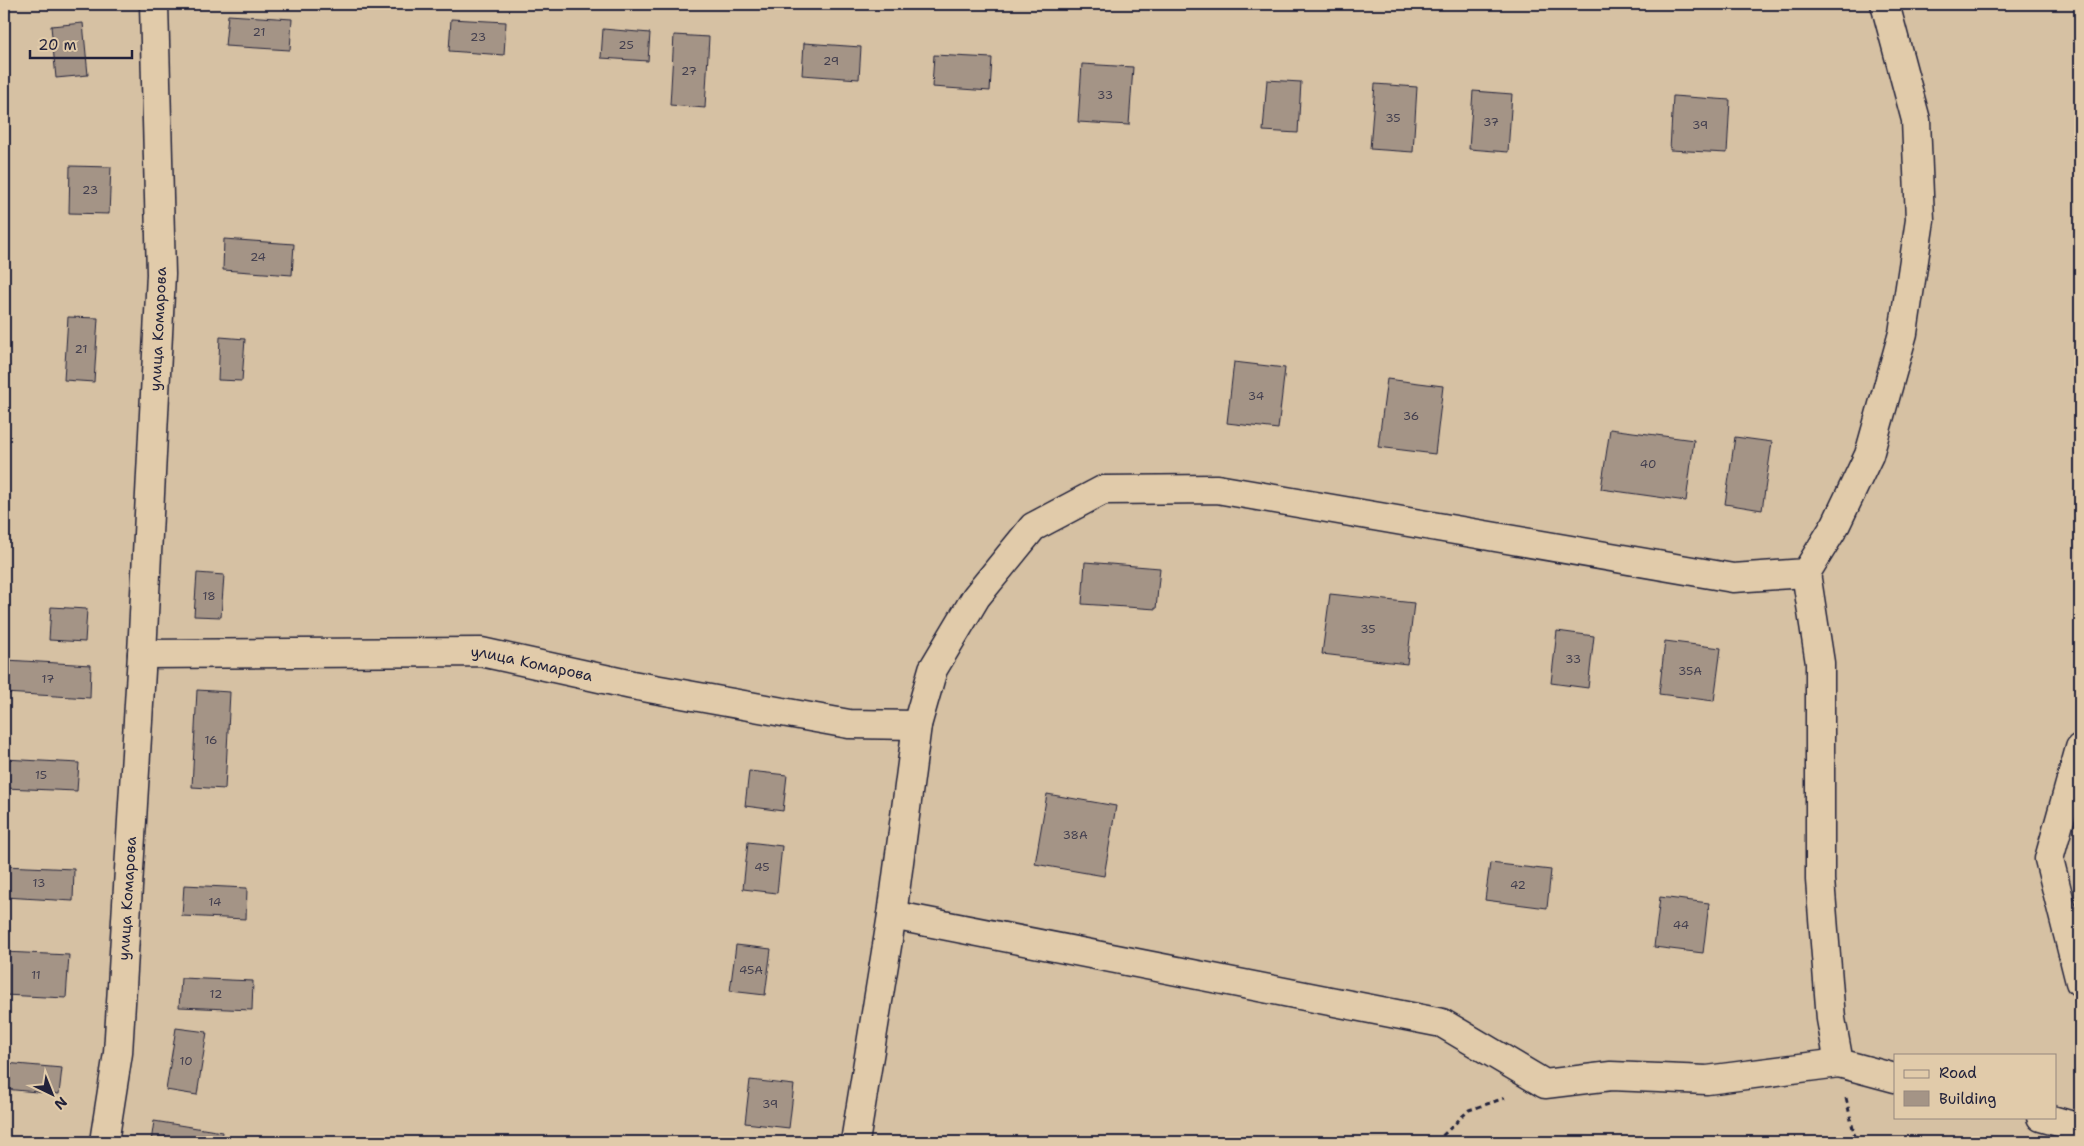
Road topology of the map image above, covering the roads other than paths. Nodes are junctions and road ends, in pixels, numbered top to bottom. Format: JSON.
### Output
{"nodes":[{"id":1,"x":154,"y":4,"type":"edge"},
{"id":2,"x":1885,"y":4,"type":"edge"},
{"id":3,"x":1806,"y":573,"type":"junction"},
{"id":4,"x":142,"y":654,"type":"junction"},
{"id":5,"x":917,"y":725,"type":"junction"},
{"id":6,"x":2080,"y":748,"type":"edge"},
{"id":7,"x":892,"y":915,"type":"junction"},
{"id":8,"x":2080,"y":982,"type":"edge"},
{"id":9,"x":1839,"y":1064,"type":"junction"},
{"id":10,"x":1894,"y":1078,"type":"edge"},
{"id":11,"x":2045,"y":1118,"type":"edge"},
{"id":12,"x":2080,"y":1128,"type":"edge"},
{"id":13,"x":104,"y":1142,"type":"edge"},
{"id":14,"x":854,"y":1142,"type":"edge"}],
"edges":[{"from":1,"to":4,"type":"street","name":"улица Комарова"},
{"from":2,"to":3,"type":"street"},
{"from":3,"to":5,"type":"street"},
{"from":3,"to":9,"type":"street"},
{"from":4,"to":5,"type":"street","name":"улица Комарова"},
{"from":4,"to":13,"type":"street","name":"улица Комарова"},
{"from":5,"to":7,"type":"street"},
{"from":6,"to":8,"type":"street"},
{"from":7,"to":9,"type":"street"},
{"from":7,"to":14,"type":"street"},
{"from":9,"to":10,"type":"street"},
{"from":11,"to":12,"type":"street"}]}
